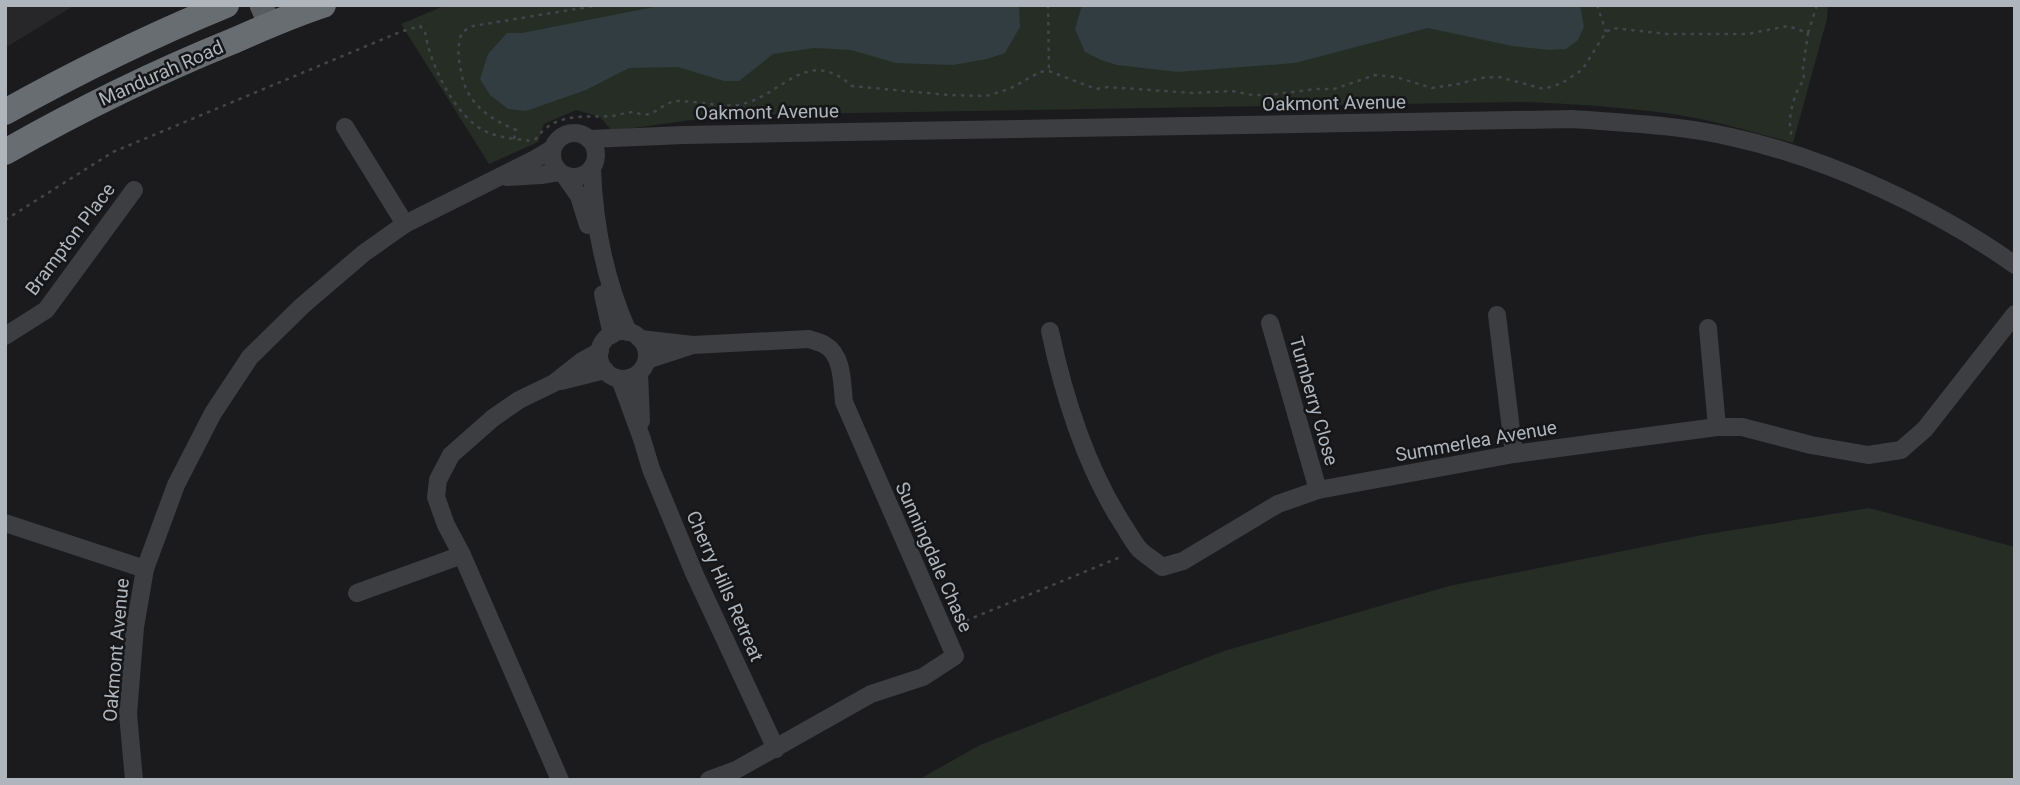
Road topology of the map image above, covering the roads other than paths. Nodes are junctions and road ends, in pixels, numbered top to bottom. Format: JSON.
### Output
{"nodes":[{"id":1,"x":190,"y":5,"type":"edge"},
{"id":2,"x":226,"y":5,"type":"edge"},
{"id":3,"x":323,"y":5,"type":"edge"},
{"id":4,"x":276,"y":13,"type":"edge"},
{"id":5,"x":172,"y":27,"type":"junction"},
{"id":6,"x":5,"y":113,"type":"edge"},
{"id":7,"x":345,"y":127,"type":"dead end"},
{"id":8,"x":590,"y":139,"type":"junction"},
{"id":9,"x":624,"y":139,"type":"junction"},
{"id":10,"x":552,"y":149,"type":"junction"},
{"id":11,"x":5,"y":152,"type":"edge"},
{"id":12,"x":594,"y":164,"type":"junction"},
{"id":13,"x":562,"y":174,"type":"junction"},
{"id":14,"x":500,"y":177,"type":"junction"},
{"id":15,"x":134,"y":190,"type":"dead end"},
{"id":16,"x":405,"y":224,"type":"junction"},
{"id":17,"x":2015,"y":265,"type":"edge"},
{"id":18,"x":2015,"y":314,"type":"edge"},
{"id":19,"x":1497,"y":315,"type":"dead end"},
{"id":20,"x":1270,"y":323,"type":"dead end"},
{"id":21,"x":1708,"y":328,"type":"dead end"},
{"id":22,"x":1049,"y":331,"type":"dead end"},
{"id":23,"x":626,"y":335,"type":"junction"},
{"id":24,"x":5,"y":337,"type":"edge"},
{"id":25,"x":693,"y":345,"type":"junction"},
{"id":26,"x":600,"y":351,"type":"junction"},
{"id":27,"x":643,"y":366,"type":"junction"},
{"id":28,"x":612,"y":374,"type":"junction"},
{"id":29,"x":554,"y":383,"type":"junction"},
{"id":30,"x":1717,"y":427,"type":"junction"},
{"id":31,"x":642,"y":439,"type":"junction"},
{"id":32,"x":1514,"y":454,"type":"junction"},
{"id":33,"x":1318,"y":490,"type":"junction"},
{"id":34,"x":5,"y":523,"type":"edge"},
{"id":35,"x":461,"y":555,"type":"junction"},
{"id":36,"x":145,"y":569,"type":"junction"},
{"id":37,"x":357,"y":593,"type":"dead end"},
{"id":38,"x":776,"y":749,"type":"junction"},
{"id":39,"x":134,"y":780,"type":"edge"},
{"id":40,"x":561,"y":780,"type":"edge"},
{"id":41,"x":709,"y":780,"type":"edge"}],
"edges":[{"from":1,"to":5,"type":"highway"},
{"from":2,"to":5,"type":"highway","name":"Mandurah Road"},
{"from":3,"to":4,"type":"highway","name":"Mandurah Road"},
{"from":4,"to":11,"type":"highway","name":"Mandurah Road"},
{"from":5,"to":6,"type":"highway","name":"Mandurah Road"},
{"from":7,"to":16,"type":"street"},
{"from":8,"to":9,"type":"street","name":"Oakmont Avenue"},
{"from":8,"to":10,"type":"street"},
{"from":8,"to":12,"type":"street"},
{"from":9,"to":12,"type":"street"},
{"from":9,"to":17,"type":"street","name":"Oakmont Avenue"},
{"from":10,"to":13,"type":"street"},
{"from":10,"to":14,"type":"street","name":"Oakmont Avenue"},
{"from":12,"to":13,"type":"street"},
{"from":12,"to":23,"type":"street"},
{"from":13,"to":14,"type":"street","name":"Oakmont Avenue"},
{"from":13,"to":23,"type":"street"},
{"from":14,"to":16,"type":"street","name":"Oakmont Avenue"},
{"from":15,"to":24,"type":"street","name":"Brampton Place"},
{"from":16,"to":36,"type":"street","name":"Oakmont Avenue"},
{"from":18,"to":30,"type":"street","name":"Summerlea Avenue"},
{"from":19,"to":32,"type":"street"},
{"from":20,"to":33,"type":"street","name":"Turnberry Close"},
{"from":21,"to":30,"type":"street"},
{"from":22,"to":33,"type":"street","name":"Summerlea Avenue"},
{"from":23,"to":25,"type":"street","name":"Sunningdale Chase"},
{"from":23,"to":26,"type":"street"},
{"from":23,"to":27,"type":"street"},
{"from":25,"to":27,"type":"street","name":"Sunningdale Chase"},
{"from":25,"to":38,"type":"street","name":"Sunningdale Chase"},
{"from":26,"to":28,"type":"street"},
{"from":26,"to":29,"type":"street"},
{"from":27,"to":28,"type":"street"},
{"from":27,"to":31,"type":"street","name":"Cherry Hills Retreat"},
{"from":28,"to":29,"type":"street"},
{"from":28,"to":31,"type":"street","name":"Cherry Hills Retreat"},
{"from":29,"to":35,"type":"street"},
{"from":30,"to":32,"type":"street","name":"Summerlea Avenue"},
{"from":31,"to":38,"type":"street","name":"Cherry Hills Retreat"},
{"from":32,"to":33,"type":"street","name":"Summerlea Avenue"},
{"from":34,"to":36,"type":"street"},
{"from":35,"to":37,"type":"street"},
{"from":35,"to":40,"type":"street"},
{"from":36,"to":39,"type":"street","name":"Oakmont Avenue"},
{"from":38,"to":41,"type":"street","name":"Sunningdale Chase"}]}
